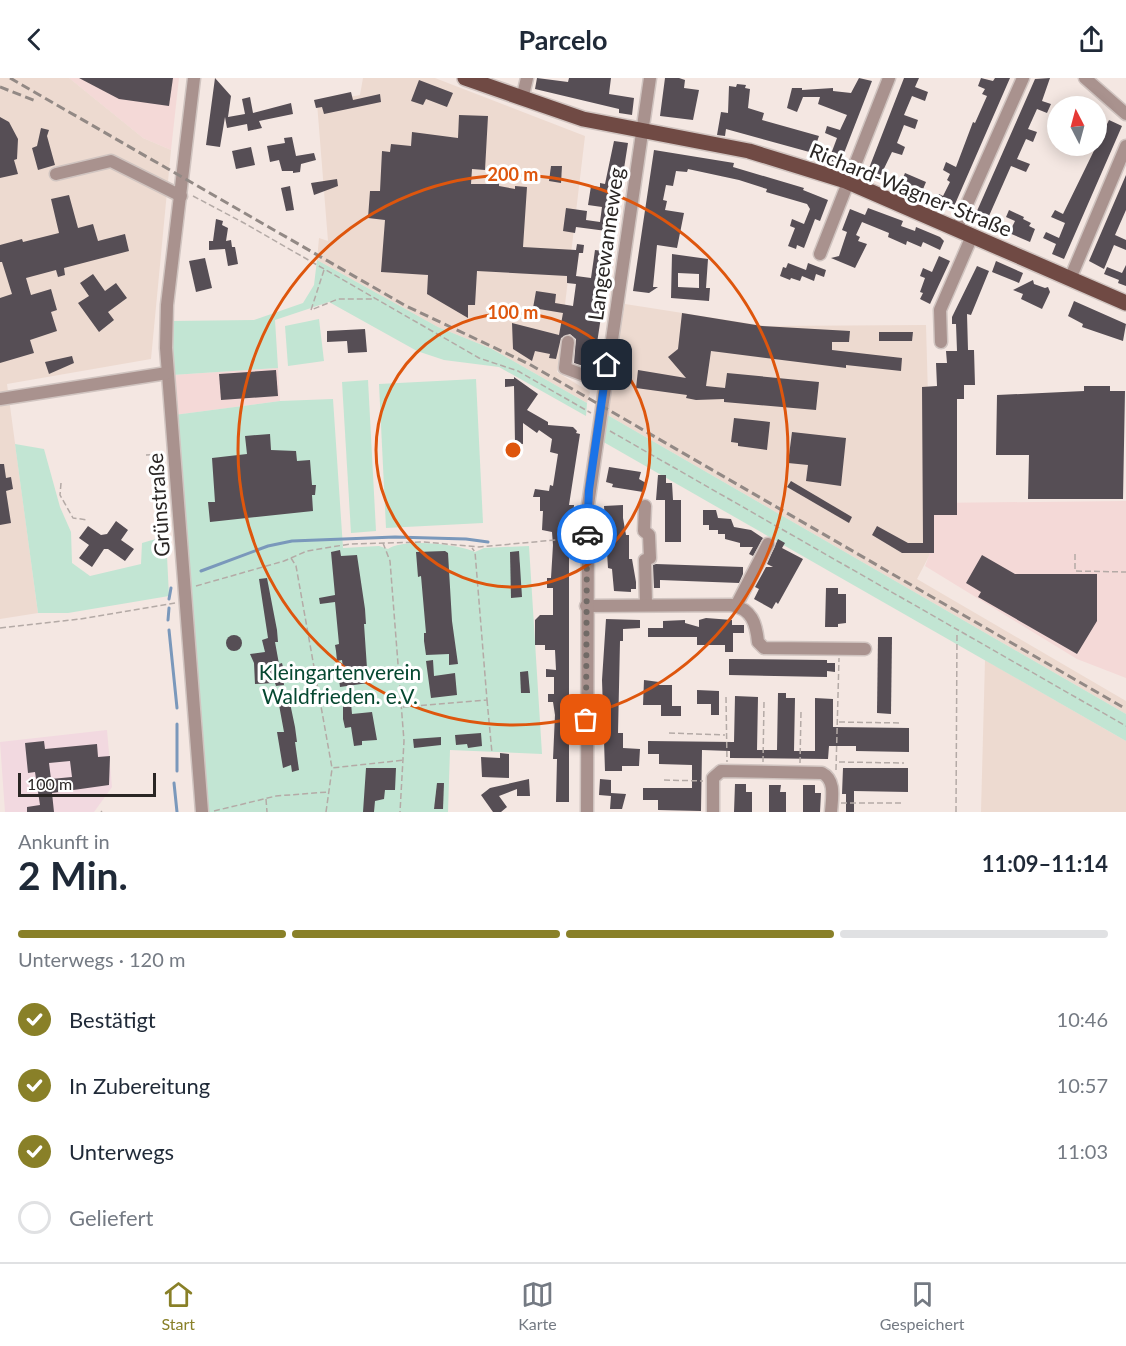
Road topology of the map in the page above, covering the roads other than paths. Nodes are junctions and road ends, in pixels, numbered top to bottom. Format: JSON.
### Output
{"nodes":[{"id":1,"x":194,"y":78,"type":"edge"},
{"id":2,"x":465,"y":78,"type":"edge"},
{"id":3,"x":527,"y":78,"type":"edge"},
{"id":4,"x":650,"y":78,"type":"edge"},
{"id":5,"x":889,"y":78,"type":"edge"},
{"id":6,"x":1023,"y":78,"type":"edge"},
{"id":7,"x":1093,"y":80,"type":"edge"},
{"id":8,"x":522,"y":99,"type":"junction"},
{"id":9,"x":1126,"y":114,"type":"edge"},
{"id":10,"x":641,"y":132,"type":"junction"},
{"id":11,"x":1126,"y":146,"type":"edge"},
{"id":12,"x":56,"y":174,"type":"dead end"},
{"id":13,"x":846,"y":182,"type":"junction"},
{"id":14,"x":181,"y":193,"type":"junction"},
{"id":15,"x":956,"y":229,"type":"junction"},
{"id":16,"x":972,"y":236,"type":"junction"},
{"id":17,"x":820,"y":254,"type":"dead end"},
{"id":18,"x":1070,"y":279,"type":"junction"},
{"id":19,"x":1126,"y":303,"type":"edge"},
{"id":20,"x":568,"y":342,"type":"dead end"},
{"id":21,"x":942,"y":342,"type":"dead end"},
{"id":22,"x":167,"y":373,"type":"junction"},
{"id":23,"x":605,"y":383,"type":"junction"},
{"id":24,"x":0,"y":399,"type":"edge"},
{"id":25,"x":645,"y":506,"type":"dead end"},
{"id":26,"x":768,"y":544,"type":"dead end"},
{"id":27,"x":646,"y":605,"type":"junction"},
{"id":28,"x":586,"y":606,"type":"junction"},
{"id":29,"x":736,"y":606,"type":"junction"},
{"id":30,"x":865,"y":649,"type":"dead end"},
{"id":31,"x":831,"y":807,"type":"edge"},
{"id":32,"x":202,"y":812,"type":"edge"},
{"id":33,"x":587,"y":812,"type":"edge"},
{"id":34,"x":713,"y":812,"type":"edge"}],
"edges":[{"from":1,"to":14,"type":"street","name":"Grünstraße"},
{"from":2,"to":8,"type":"main road","name":"Richard-Wagner-Straße"},
{"from":3,"to":8,"type":"street"},
{"from":4,"to":10,"type":"street","name":"Langewanneweg"},
{"from":5,"to":13,"type":"street"},
{"from":6,"to":15,"type":"street"},
{"from":7,"to":9,"type":"street"},
{"from":8,"to":10,"type":"main road","name":"Richard-Wagner-Straße"},
{"from":10,"to":13,"type":"main road","name":"Richard-Wagner-Straße"},
{"from":10,"to":23,"type":"street","name":"Langewanneweg"},
{"from":11,"to":18,"type":"street"},
{"from":12,"to":14,"type":"street"},
{"from":13,"to":15,"type":"main road","name":"Richard-Wagner-Straße"},
{"from":13,"to":17,"type":"street"},
{"from":14,"to":22,"type":"street","name":"Grünstraße"},
{"from":15,"to":16,"type":"main road","name":"Richard-Wagner-Straße"},
{"from":16,"to":18,"type":"main road","name":"Richard-Wagner-Straße"},
{"from":16,"to":21,"type":"street"},
{"from":18,"to":19,"type":"main road","name":"Richard-Wagner-Straße"},
{"from":20,"to":23,"type":"street"},
{"from":22,"to":24,"type":"street"},
{"from":22,"to":32,"type":"street","name":"Grünstraße"},
{"from":23,"to":28,"type":"street","name":"Langewanneweg"},
{"from":25,"to":27,"type":"street"},
{"from":26,"to":29,"type":"street"},
{"from":27,"to":28,"type":"street"},
{"from":27,"to":29,"type":"street"},
{"from":28,"to":33,"type":"street","name":"Langewanneweg"},
{"from":29,"to":30,"type":"street"},
{"from":31,"to":34,"type":"street"}]}
